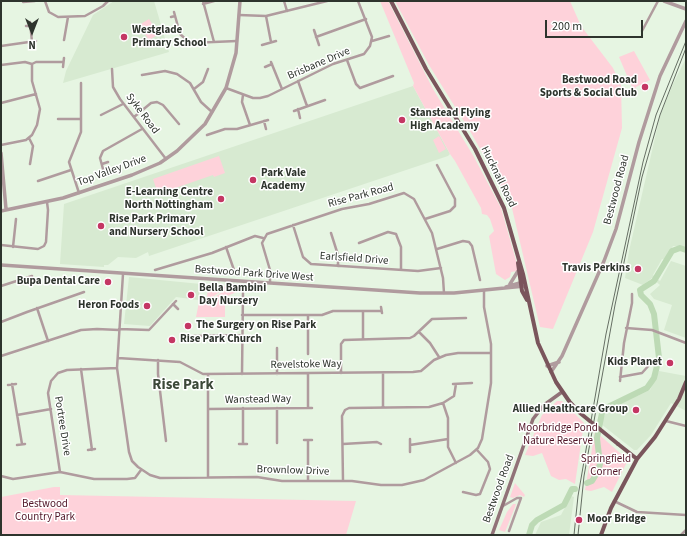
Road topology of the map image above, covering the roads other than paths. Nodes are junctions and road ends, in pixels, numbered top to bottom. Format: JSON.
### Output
{"nodes":[{"id":1,"x":35,"y":1,"type":"edge"},
{"id":2,"x":45,"y":1,"type":"edge"},
{"id":3,"x":108,"y":1,"type":"edge"},
{"id":4,"x":214,"y":1,"type":"edge"},
{"id":5,"x":240,"y":1,"type":"edge"},
{"id":6,"x":284,"y":1,"type":"edge"},
{"id":7,"x":327,"y":1,"type":"edge"},
{"id":8,"x":358,"y":1,"type":"edge"},
{"id":9,"x":391,"y":1,"type":"edge"},
{"id":10,"x":658,"y":1,"type":"edge"},
{"id":11,"x":664,"y":1,"type":"edge"},
{"id":12,"x":23,"y":2,"type":"dead end"},
{"id":13,"x":203,"y":2,"type":"edge"},
{"id":14,"x":320,"y":2,"type":"edge"},
{"id":15,"x":686,"y":9,"type":"edge"},
{"id":16,"x":287,"y":11,"type":"junction"},
{"id":17,"x":174,"y":12,"type":"dead end"},
{"id":18,"x":239,"y":15,"type":"junction"},
{"id":19,"x":175,"y":16,"type":"junction"},
{"id":20,"x":266,"y":16,"type":"junction"},
{"id":21,"x":68,"y":17,"type":"junction"},
{"id":22,"x":171,"y":17,"type":"dead end"},
{"id":23,"x":366,"y":19,"type":"junction"},
{"id":24,"x":686,"y":21,"type":"edge"},
{"id":25,"x":26,"y":26,"type":"dead end"},
{"id":26,"x":314,"y":30,"type":"dead end"},
{"id":27,"x":642,"y":31,"type":"dead end"},
{"id":28,"x":60,"y":34,"type":"dead end"},
{"id":29,"x":64,"y":34,"type":"junction"},
{"id":30,"x":384,"y":34,"type":"dead end"},
{"id":31,"x":389,"y":36,"type":"dead end"},
{"id":32,"x":316,"y":37,"type":"junction"},
{"id":33,"x":385,"y":38,"type":"junction"},
{"id":34,"x":64,"y":40,"type":"dead end"},
{"id":35,"x":276,"y":40,"type":"dead end"},
{"id":36,"x":36,"y":41,"type":"dead end"},
{"id":37,"x":238,"y":41,"type":"junction"},
{"id":38,"x":372,"y":41,"type":"junction"},
{"id":39,"x":32,"y":42,"type":"junction"},
{"id":40,"x":214,"y":42,"type":"junction"},
{"id":41,"x":271,"y":42,"type":"junction"},
{"id":42,"x":262,"y":44,"type":"dead end"},
{"id":43,"x":319,"y":45,"type":"dead end"},
{"id":44,"x":1,"y":46,"type":"edge"},
{"id":45,"x":64,"y":58,"type":"dead end"},
{"id":46,"x":347,"y":60,"type":"junction"},
{"id":47,"x":63,"y":62,"type":"junction"},
{"id":48,"x":32,"y":64,"type":"junction"},
{"id":49,"x":1,"y":65,"type":"edge"},
{"id":50,"x":63,"y":67,"type":"dead end"},
{"id":51,"x":265,"y":67,"type":"dead end"},
{"id":52,"x":112,"y":69,"type":"dead end"},
{"id":53,"x":208,"y":69,"type":"dead end"},
{"id":54,"x":144,"y":70,"type":"dead end"},
{"id":55,"x":388,"y":74,"type":"dead end"},
{"id":56,"x":108,"y":76,"type":"dead end"},
{"id":57,"x":112,"y":76,"type":"junction"},
{"id":58,"x":393,"y":76,"type":"dead end"},
{"id":59,"x":390,"y":78,"type":"junction"},
{"id":60,"x":298,"y":82,"type":"junction"},
{"id":61,"x":81,"y":83,"type":"dead end"},
{"id":62,"x":226,"y":88,"type":"junction"},
{"id":63,"x":194,"y":89,"type":"junction"},
{"id":64,"x":282,"y":90,"type":"junction"},
{"id":65,"x":36,"y":94,"type":"junction"},
{"id":66,"x":243,"y":95,"type":"junction"},
{"id":67,"x":325,"y":100,"type":"dead end"},
{"id":68,"x":6,"y":102,"type":"junction"},
{"id":69,"x":1,"y":103,"type":"edge"},
{"id":70,"x":124,"y":104,"type":"junction"},
{"id":71,"x":7,"y":106,"type":"dead end"},
{"id":72,"x":307,"y":106,"type":"junction"},
{"id":73,"x":298,"y":109,"type":"junction"},
{"id":74,"x":294,"y":111,"type":"dead end"},
{"id":75,"x":213,"y":112,"type":"junction"},
{"id":76,"x":105,"y":113,"type":"junction"},
{"id":77,"x":101,"y":115,"type":"dead end"},
{"id":78,"x":106,"y":117,"type":"dead end"},
{"id":79,"x":134,"y":117,"type":"junction"},
{"id":80,"x":300,"y":118,"type":"dead end"},
{"id":81,"x":58,"y":119,"type":"dead end"},
{"id":82,"x":63,"y":119,"type":"junction"},
{"id":83,"x":81,"y":119,"type":"junction"},
{"id":84,"x":176,"y":120,"type":"junction"},
{"id":85,"x":268,"y":120,"type":"dead end"},
{"id":86,"x":264,"y":121,"type":"junction"},
{"id":87,"x":174,"y":122,"type":"dead end"},
{"id":88,"x":63,"y":124,"type":"dead end"},
{"id":89,"x":180,"y":124,"type":"dead end"},
{"id":90,"x":250,"y":125,"type":"junction"},
{"id":91,"x":142,"y":129,"type":"junction"},
{"id":92,"x":266,"y":129,"type":"dead end"},
{"id":93,"x":208,"y":135,"type":"dead end"},
{"id":94,"x":29,"y":138,"type":"junction"},
{"id":95,"x":1,"y":145,"type":"edge"},
{"id":96,"x":1,"y":153,"type":"edge"},
{"id":97,"x":166,"y":159,"type":"junction"},
{"id":98,"x":31,"y":160,"type":"junction"},
{"id":99,"x":35,"y":160,"type":"dead end"},
{"id":100,"x":108,"y":162,"type":"dead end"},
{"id":101,"x":30,"y":164,"type":"dead end"},
{"id":102,"x":102,"y":164,"type":"junction"},
{"id":103,"x":438,"y":165,"type":"dead end"},
{"id":104,"x":2,"y":166,"type":"edge"},
{"id":105,"x":103,"y":168,"type":"dead end"},
{"id":106,"x":71,"y":170,"type":"junction"},
{"id":107,"x":40,"y":176,"type":"dead end"},
{"id":108,"x":79,"y":193,"type":"junction"},
{"id":109,"x":47,"y":202,"type":"junction"},
{"id":110,"x":8,"y":209,"type":"junction"},
{"id":111,"x":1,"y":211,"type":"edge"},
{"id":112,"x":16,"y":219,"type":"dead end"},
{"id":113,"x":425,"y":219,"type":"junction"},
{"id":114,"x":11,"y":223,"type":"dead end"},
{"id":115,"x":15,"y":223,"type":"junction"},
{"id":116,"x":293,"y":225,"type":"junction"},
{"id":117,"x":331,"y":233,"type":"dead end"},
{"id":118,"x":264,"y":238,"type":"junction"},
{"id":119,"x":359,"y":243,"type":"dead end"},
{"id":120,"x":1,"y":245,"type":"edge"},
{"id":121,"x":13,"y":247,"type":"junction"},
{"id":122,"x":226,"y":247,"type":"junction"},
{"id":123,"x":436,"y":249,"type":"junction"},
{"id":124,"x":519,"y":261,"type":"junction"},
{"id":125,"x":1,"y":265,"type":"edge"},
{"id":126,"x":338,"y":266,"type":"junction"},
{"id":127,"x":441,"y":268,"type":"junction"},
{"id":128,"x":155,"y":270,"type":"dead end"},
{"id":129,"x":234,"y":270,"type":"dead end"},
{"id":130,"x":401,"y":270,"type":"junction"},
{"id":131,"x":518,"y":271,"type":"junction"},
{"id":132,"x":123,"y":274,"type":"junction"},
{"id":133,"x":21,"y":276,"type":"dead end"},
{"id":134,"x":32,"y":276,"type":"dead end"},
{"id":135,"x":22,"y":280,"type":"junction"},
{"id":136,"x":480,"y":280,"type":"dead end"},
{"id":137,"x":270,"y":284,"type":"junction"},
{"id":138,"x":510,"y":284,"type":"junction"},
{"id":139,"x":523,"y":285,"type":"junction"},
{"id":140,"x":1,"y":286,"type":"edge"},
{"id":141,"x":505,"y":288,"type":"junction"},
{"id":142,"x":484,"y":291,"type":"junction"},
{"id":143,"x":84,"y":292,"type":"dead end"},
{"id":144,"x":243,"y":293,"type":"dead end"},
{"id":145,"x":444,"y":293,"type":"junction"},
{"id":146,"x":632,"y":294,"type":"dead end"},
{"id":147,"x":242,"y":297,"type":"junction"},
{"id":148,"x":246,"y":297,"type":"dead end"},
{"id":149,"x":632,"y":298,"type":"junction"},
{"id":150,"x":637,"y":298,"type":"dead end"},
{"id":151,"x":176,"y":300,"type":"dead end"},
{"id":152,"x":174,"y":304,"type":"junction"},
{"id":153,"x":37,"y":308,"type":"junction"},
{"id":154,"x":178,"y":309,"type":"dead end"},
{"id":155,"x":381,"y":310,"type":"dead end"},
{"id":156,"x":363,"y":311,"type":"junction"},
{"id":157,"x":242,"y":315,"type":"junction"},
{"id":158,"x":308,"y":315,"type":"junction"},
{"id":159,"x":466,"y":318,"type":"dead end"},
{"id":160,"x":1,"y":322,"type":"edge"},
{"id":161,"x":626,"y":328,"type":"junction"},
{"id":162,"x":119,"y":330,"type":"junction"},
{"id":163,"x":197,"y":332,"type":"dead end"},
{"id":164,"x":419,"y":332,"type":"junction"},
{"id":165,"x":193,"y":336,"type":"dead end"},
{"id":166,"x":197,"y":336,"type":"junction"},
{"id":167,"x":242,"y":336,"type":"junction"},
{"id":168,"x":363,"y":339,"type":"junction"},
{"id":169,"x":48,"y":341,"type":"junction"},
{"id":170,"x":686,"y":343,"type":"edge"},
{"id":171,"x":277,"y":348,"type":"dead end"},
{"id":172,"x":307,"y":351,"type":"dead end"},
{"id":173,"x":491,"y":352,"type":"junction"},
{"id":174,"x":1,"y":356,"type":"edge"},
{"id":175,"x":439,"y":357,"type":"junction"},
{"id":176,"x":118,"y":358,"type":"junction"},
{"id":177,"x":158,"y":360,"type":"junction"},
{"id":178,"x":559,"y":362,"type":"junction"},
{"id":179,"x":651,"y":363,"type":"dead end"},
{"id":180,"x":644,"y":364,"type":"dead end"},
{"id":181,"x":547,"y":366,"type":"junction"},
{"id":182,"x":648,"y":366,"type":"junction"},
{"id":183,"x":117,"y":368,"type":"junction"},
{"id":184,"x":81,"y":369,"type":"junction"},
{"id":185,"x":551,"y":372,"type":"junction"},
{"id":186,"x":308,"y":373,"type":"junction"},
{"id":187,"x":342,"y":373,"type":"junction"},
{"id":188,"x":383,"y":373,"type":"junction"},
{"id":189,"x":208,"y":374,"type":"junction"},
{"id":190,"x":242,"y":374,"type":"junction"},
{"id":191,"x":277,"y":374,"type":"junction"},
{"id":192,"x":620,"y":377,"type":"junction"},
{"id":193,"x":620,"y":381,"type":"dead end"},
{"id":194,"x":472,"y":383,"type":"dead end"},
{"id":195,"x":686,"y":383,"type":"edge"},
{"id":196,"x":8,"y":385,"type":"dead end"},
{"id":197,"x":562,"y":392,"type":"junction"},
{"id":198,"x":443,"y":404,"type":"junction"},
{"id":199,"x":243,"y":408,"type":"junction"},
{"id":200,"x":277,"y":408,"type":"junction"},
{"id":201,"x":308,"y":408,"type":"junction"},
{"id":202,"x":312,"y":408,"type":"dead end"},
{"id":203,"x":383,"y":408,"type":"junction"},
{"id":204,"x":51,"y":409,"type":"junction"},
{"id":205,"x":208,"y":409,"type":"junction"},
{"id":206,"x":17,"y":415,"type":"junction"},
{"id":207,"x":665,"y":420,"type":"junction"},
{"id":208,"x":686,"y":426,"type":"edge"},
{"id":209,"x":410,"y":439,"type":"dead end"},
{"id":210,"x":448,"y":439,"type":"junction"},
{"id":211,"x":304,"y":440,"type":"dead end"},
{"id":212,"x":308,"y":440,"type":"junction"},
{"id":213,"x":312,"y":440,"type":"dead end"},
{"id":214,"x":166,"y":441,"type":"dead end"},
{"id":215,"x":277,"y":443,"type":"dead end"},
{"id":216,"x":239,"y":444,"type":"dead end"},
{"id":217,"x":243,"y":444,"type":"junction"},
{"id":218,"x":247,"y":444,"type":"dead end"},
{"id":219,"x":342,"y":444,"type":"junction"},
{"id":220,"x":380,"y":444,"type":"dead end"},
{"id":221,"x":18,"y":445,"type":"dead end"},
{"id":222,"x":410,"y":445,"type":"junction"},
{"id":223,"x":88,"y":450,"type":"dead end"},
{"id":224,"x":476,"y":450,"type":"junction"},
{"id":225,"x":410,"y":452,"type":"dead end"},
{"id":226,"x":637,"y":459,"type":"junction"},
{"id":227,"x":456,"y":463,"type":"junction"},
{"id":228,"x":141,"y":470,"type":"junction"},
{"id":229,"x":60,"y":472,"type":"junction"},
{"id":230,"x":1,"y":476,"type":"edge"},
{"id":231,"x":208,"y":477,"type":"junction"},
{"id":232,"x":343,"y":480,"type":"junction"},
{"id":233,"x":308,"y":481,"type":"junction"},
{"id":234,"x":468,"y":488,"type":"dead end"},
{"id":235,"x":463,"y":492,"type":"dead end"},
{"id":236,"x":467,"y":492,"type":"junction"},
{"id":237,"x":614,"y":502,"type":"junction"},
{"id":238,"x":502,"y":507,"type":"junction"},
{"id":239,"x":686,"y":515,"type":"edge"},
{"id":240,"x":509,"y":529,"type":"dead end"},
{"id":241,"x":686,"y":530,"type":"edge"},
{"id":242,"x":492,"y":535,"type":"edge"},
{"id":243,"x":601,"y":535,"type":"edge"},
{"id":244,"x":681,"y":535,"type":"edge"}],
"edges":[{"from":1,"to":12,"type":"street"},
{"from":2,"to":21,"type":"street"},
{"from":3,"to":21,"type":"street"},
{"from":4,"to":13,"type":"street"},
{"from":5,"to":18,"type":"street","name":"Top Valley Drive"},
{"from":6,"to":16,"type":"street"},
{"from":7,"to":14,"type":"street"},
{"from":8,"to":23,"type":"street"},
{"from":9,"to":124,"type":"main road","name":"Hucknall Road"},
{"from":10,"to":27,"type":"street"},
{"from":11,"to":15,"type":"street"},
{"from":13,"to":40,"type":"street"},
{"from":14,"to":16,"type":"street"},
{"from":16,"to":20,"type":"street"},
{"from":17,"to":19,"type":"street"},
{"from":18,"to":20,"type":"street"},
{"from":18,"to":37,"type":"street","name":"Top Valley Drive"},
{"from":19,"to":22,"type":"street"},
{"from":19,"to":40,"type":"street"},
{"from":20,"to":41,"type":"street"},
{"from":21,"to":29,"type":"street"},
{"from":23,"to":32,"type":"street"},
{"from":23,"to":38,"type":"street"},
{"from":24,"to":178,"type":"street","name":"Bestwood Road"},
{"from":25,"to":39,"type":"street"},
{"from":26,"to":32,"type":"street"},
{"from":28,"to":29,"type":"street"},
{"from":29,"to":34,"type":"street"},
{"from":30,"to":33,"type":"street"},
{"from":31,"to":33,"type":"street"},
{"from":32,"to":43,"type":"street"},
{"from":33,"to":38,"type":"street"},
{"from":35,"to":41,"type":"street"},
{"from":36,"to":39,"type":"street"},
{"from":37,"to":40,"type":"street"},
{"from":37,"to":62,"type":"street","name":"Top Valley Drive"},
{"from":38,"to":46,"type":"street","name":"Brisbane Drive"},
{"from":39,"to":44,"type":"street"},
{"from":41,"to":42,"type":"street"},
{"from":45,"to":47,"type":"street"},
{"from":46,"to":59,"type":"street"},
{"from":46,"to":60,"type":"street","name":"Brisbane Drive"},
{"from":47,"to":48,"type":"street"},
{"from":47,"to":50,"type":"street"},
{"from":48,"to":49,"type":"street"},
{"from":48,"to":65,"type":"street"},
{"from":51,"to":64,"type":"street"},
{"from":52,"to":57,"type":"street","name":"Syke Road"},
{"from":53,"to":63,"type":"street"},
{"from":54,"to":63,"type":"street"},
{"from":55,"to":59,"type":"street"},
{"from":56,"to":57,"type":"street"},
{"from":57,"to":70,"type":"street","name":"Syke Road"},
{"from":58,"to":59,"type":"street"},
{"from":60,"to":64,"type":"street","name":"Brisbane Drive"},
{"from":60,"to":72,"type":"street"},
{"from":61,"to":83,"type":"street"},
{"from":62,"to":66,"type":"street","name":"Brisbane Drive"},
{"from":62,"to":75,"type":"street","name":"Top Valley Drive"},
{"from":63,"to":75,"type":"street"},
{"from":64,"to":66,"type":"street","name":"Brisbane Drive"},
{"from":65,"to":68,"type":"street"},
{"from":65,"to":94,"type":"street"},
{"from":66,"to":90,"type":"street"},
{"from":67,"to":72,"type":"street"},
{"from":68,"to":69,"type":"street"},
{"from":68,"to":71,"type":"street"},
{"from":70,"to":76,"type":"street"},
{"from":70,"to":79,"type":"street","name":"Syke Road"},
{"from":72,"to":73,"type":"street"},
{"from":73,"to":74,"type":"street"},
{"from":73,"to":80,"type":"street"},
{"from":75,"to":97,"type":"street","name":"Top Valley Drive"},
{"from":76,"to":77,"type":"street"},
{"from":76,"to":78,"type":"street"},
{"from":79,"to":84,"type":"street"},
{"from":79,"to":91,"type":"street","name":"Syke Road"},
{"from":81,"to":82,"type":"street"},
{"from":82,"to":83,"type":"street"},
{"from":82,"to":88,"type":"street"},
{"from":83,"to":106,"type":"street"},
{"from":84,"to":87,"type":"street"},
{"from":84,"to":89,"type":"street"},
{"from":85,"to":86,"type":"street"},
{"from":86,"to":90,"type":"street"},
{"from":86,"to":92,"type":"street"},
{"from":90,"to":93,"type":"street"},
{"from":91,"to":97,"type":"street","name":"Syke Road"},
{"from":91,"to":102,"type":"street"},
{"from":94,"to":95,"type":"street"},
{"from":94,"to":98,"type":"street"},
{"from":96,"to":104,"type":"street"},
{"from":97,"to":108,"type":"street","name":"Top Valley Drive"},
{"from":98,"to":99,"type":"street"},
{"from":98,"to":101,"type":"street"},
{"from":100,"to":102,"type":"street"},
{"from":102,"to":105,"type":"street"},
{"from":103,"to":113,"type":"street"},
{"from":104,"to":110,"type":"street"},
{"from":106,"to":107,"type":"street"},
{"from":106,"to":108,"type":"street"},
{"from":108,"to":109,"type":"street","name":"Top Valley Drive"},
{"from":109,"to":110,"type":"street","name":"Top Valley Drive"},
{"from":109,"to":121,"type":"street"},
{"from":110,"to":111,"type":"street","name":"Top Valley Drive"},
{"from":112,"to":115,"type":"street"},
{"from":113,"to":116,"type":"street","name":"Rise Park Road"},
{"from":113,"to":123,"type":"street","name":"Rise Park Road"},
{"from":114,"to":115,"type":"street"},
{"from":115,"to":121,"type":"street"},
{"from":116,"to":118,"type":"street","name":"Rise Park Road"},
{"from":116,"to":126,"type":"street","name":"Earlsfield Drive"},
{"from":117,"to":126,"type":"street"},
{"from":118,"to":122,"type":"street"},
{"from":118,"to":137,"type":"street"},
{"from":119,"to":130,"type":"street"},
{"from":120,"to":121,"type":"street"},
{"from":122,"to":128,"type":"street"},
{"from":122,"to":129,"type":"street"},
{"from":123,"to":127,"type":"street","name":"Rise Park Road"},
{"from":123,"to":136,"type":"street"},
{"from":124,"to":131,"type":"main road","name":"Hucknall Road"},
{"from":124,"to":139,"type":"main road","name":"Hucknall Road"},
{"from":125,"to":132,"type":"street","name":"Bestwood Park Drive West"},
{"from":126,"to":130,"type":"street","name":"Earlsfield Drive"},
{"from":127,"to":130,"type":"street","name":"Earlsfield Drive"},
{"from":127,"to":145,"type":"street","name":"Rise Park Road"},
{"from":131,"to":138,"type":"street"},
{"from":131,"to":139,"type":"main road","name":"Hucknall Road"},
{"from":132,"to":137,"type":"street","name":"Bestwood Park Drive West"},
{"from":132,"to":162,"type":"street","name":"Brownlow Drive"},
{"from":133,"to":135,"type":"street"},
{"from":134,"to":135,"type":"street"},
{"from":135,"to":140,"type":"street"},
{"from":137,"to":145,"type":"street","name":"Bestwood Park Drive West"},
{"from":138,"to":139,"type":"street"},
{"from":138,"to":141,"type":"street"},
{"from":139,"to":141,"type":"street","name":"Bestwood Park Drive West"},
{"from":139,"to":181,"type":"main road","name":"Hucknall Road"},
{"from":141,"to":142,"type":"street","name":"Bestwood Park Drive West"},
{"from":142,"to":145,"type":"street","name":"Bestwood Park Drive West"},
{"from":142,"to":173,"type":"street"},
{"from":143,"to":153,"type":"street"},
{"from":144,"to":147,"type":"street"},
{"from":146,"to":149,"type":"street"},
{"from":147,"to":148,"type":"street"},
{"from":147,"to":157,"type":"street"},
{"from":149,"to":150,"type":"street"},
{"from":149,"to":161,"type":"street"},
{"from":151,"to":152,"type":"street"},
{"from":152,"to":154,"type":"street"},
{"from":152,"to":162,"type":"street"},
{"from":153,"to":160,"type":"street"},
{"from":153,"to":169,"type":"street"},
{"from":155,"to":156,"type":"street"},
{"from":156,"to":158,"type":"street"},
{"from":156,"to":168,"type":"street"},
{"from":157,"to":158,"type":"street"},
{"from":157,"to":167,"type":"street"},
{"from":158,"to":172,"type":"street"},
{"from":159,"to":164,"type":"street"},
{"from":161,"to":170,"type":"street"},
{"from":161,"to":192,"type":"street"},
{"from":162,"to":169,"type":"street"},
{"from":162,"to":176,"type":"street","name":"Brownlow Drive"},
{"from":163,"to":166,"type":"street"},
{"from":164,"to":168,"type":"street"},
{"from":164,"to":175,"type":"street"},
{"from":165,"to":166,"type":"street"},
{"from":166,"to":167,"type":"street"},
{"from":167,"to":190,"type":"street"},
{"from":168,"to":187,"type":"street"},
{"from":169,"to":174,"type":"street"},
{"from":171,"to":191,"type":"street"},
{"from":173,"to":175,"type":"street","name":"Revelstoke Way"},
{"from":173,"to":224,"type":"street"},
{"from":175,"to":188,"type":"street","name":"Revelstoke Way"},
{"from":176,"to":177,"type":"street","name":"Revelstoke Way"},
{"from":176,"to":183,"type":"street","name":"Brownlow Drive"},
{"from":177,"to":189,"type":"street","name":"Revelstoke Way"},
{"from":177,"to":214,"type":"street"},
{"from":178,"to":181,"type":"street"},
{"from":178,"to":185,"type":"street","name":"Bestwood Road"},
{"from":179,"to":182,"type":"street"},
{"from":180,"to":182,"type":"street"},
{"from":181,"to":185,"type":"main road","name":"Hucknall Road"},
{"from":182,"to":192,"type":"street"},
{"from":183,"to":184,"type":"street","name":"Portree Drive"},
{"from":183,"to":228,"type":"street","name":"Brownlow Drive"},
{"from":184,"to":204,"type":"street","name":"Portree Drive"},
{"from":184,"to":223,"type":"street"},
{"from":185,"to":197,"type":"main road","name":"Hucknall Road"},
{"from":186,"to":187,"type":"street","name":"Revelstoke Way"},
{"from":186,"to":191,"type":"street","name":"Revelstoke Way"},
{"from":186,"to":201,"type":"street"},
{"from":187,"to":188,"type":"street","name":"Revelstoke Way"},
{"from":188,"to":203,"type":"street"},
{"from":189,"to":190,"type":"street","name":"Revelstoke Way"},
{"from":189,"to":205,"type":"street"},
{"from":190,"to":191,"type":"street","name":"Revelstoke Way"},
{"from":192,"to":193,"type":"street"},
{"from":194,"to":198,"type":"street"},
{"from":195,"to":207,"type":"main road"},
{"from":196,"to":206,"type":"street"},
{"from":197,"to":226,"type":"main road","bridge":true},
{"from":197,"to":238,"type":"main road","name":"Bestwood Road"},
{"from":198,"to":203,"type":"street"},
{"from":198,"to":210,"type":"street"},
{"from":199,"to":200,"type":"street","name":"Wanstead Way"},
{"from":199,"to":205,"type":"street","name":"Wanstead Way"},
{"from":199,"to":217,"type":"street"},
{"from":200,"to":201,"type":"street","name":"Wanstead Way"},
{"from":200,"to":215,"type":"street"},
{"from":201,"to":202,"type":"street","name":"Wanstead Way"},
{"from":203,"to":219,"type":"street"},
{"from":204,"to":206,"type":"street"},
{"from":204,"to":229,"type":"street","name":"Portree Drive"},
{"from":205,"to":231,"type":"street"},
{"from":206,"to":221,"type":"street"},
{"from":207,"to":208,"type":"street"},
{"from":207,"to":226,"type":"main road"},
{"from":209,"to":222,"type":"street"},
{"from":210,"to":222,"type":"street"},
{"from":210,"to":227,"type":"street"},
{"from":211,"to":212,"type":"street"},
{"from":212,"to":213,"type":"street"},
{"from":212,"to":233,"type":"street"},
{"from":216,"to":217,"type":"street"},
{"from":217,"to":218,"type":"street"},
{"from":219,"to":220,"type":"street"},
{"from":219,"to":232,"type":"street"},
{"from":222,"to":225,"type":"street"},
{"from":224,"to":227,"type":"street","name":"Brownlow Drive"},
{"from":224,"to":236,"type":"street"},
{"from":226,"to":237,"type":"main road"},
{"from":227,"to":232,"type":"street","name":"Brownlow Drive"},
{"from":228,"to":229,"type":"street"},
{"from":228,"to":231,"type":"street","name":"Brownlow Drive"},
{"from":229,"to":230,"type":"street"},
{"from":231,"to":233,"type":"street","name":"Brownlow Drive"},
{"from":232,"to":233,"type":"street","name":"Brownlow Drive"},
{"from":234,"to":236,"type":"street"},
{"from":235,"to":236,"type":"street"},
{"from":237,"to":239,"type":"street"},
{"from":237,"to":243,"type":"main road"},
{"from":238,"to":240,"type":"street"},
{"from":238,"to":242,"type":"main road","name":"Bestwood Road"},
{"from":241,"to":244,"type":"street"}]}
